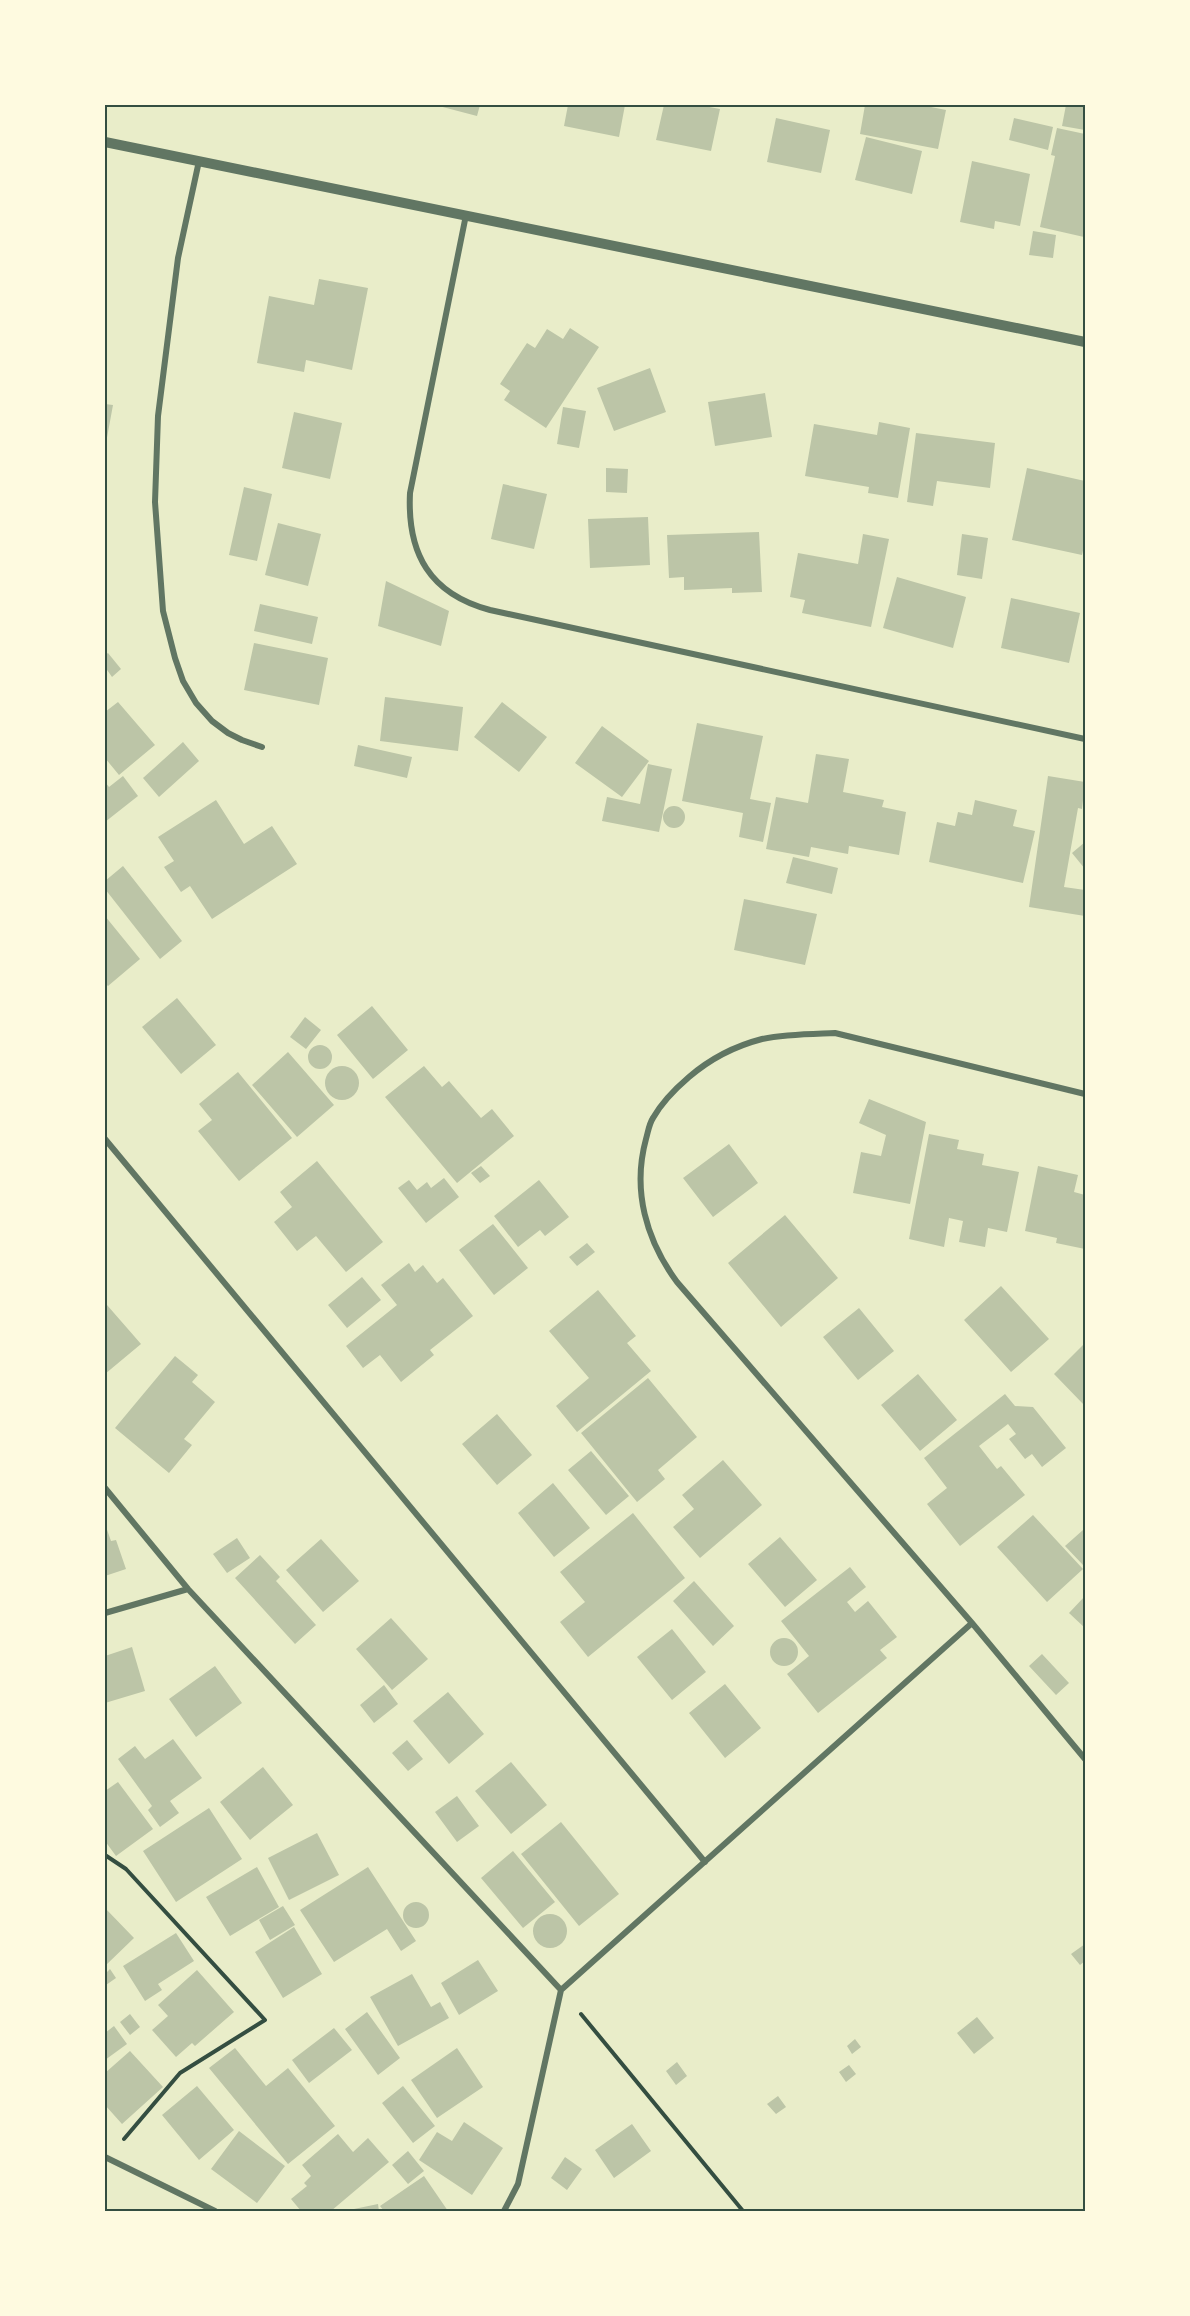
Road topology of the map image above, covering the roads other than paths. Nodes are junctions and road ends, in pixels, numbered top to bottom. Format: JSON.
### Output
{"nodes":[{"id":1,"x":105,"y":142,"type":"edge"},
{"id":2,"x":199,"y":161,"type":"junction"},
{"id":3,"x":466,"y":215,"type":"junction"},
{"id":4,"x":1085,"y":342,"type":"edge"},
{"id":5,"x":1085,"y":739,"type":"edge"},
{"id":6,"x":262,"y":747,"type":"dead end"},
{"id":7,"x":1085,"y":1094,"type":"edge"},
{"id":8,"x":105,"y":1139,"type":"edge"},
{"id":9,"x":105,"y":1488,"type":"edge"},
{"id":10,"x":188,"y":1589,"type":"junction"},
{"id":11,"x":105,"y":1613,"type":"edge"},
{"id":12,"x":972,"y":1623,"type":"junction"},
{"id":13,"x":1085,"y":1759,"type":"edge"},
{"id":14,"x":705,"y":1862,"type":"junction"},
{"id":15,"x":561,"y":1990,"type":"junction"},
{"id":16,"x":106,"y":2158,"type":"edge"},
{"id":17,"x":215,"y":2211,"type":"edge"},
{"id":18,"x":504,"y":2211,"type":"edge"}],
"edges":[{"from":1,"to":2,"type":"street"},
{"from":2,"to":3,"type":"street"},
{"from":2,"to":6,"type":"street"},
{"from":3,"to":4,"type":"street"},
{"from":3,"to":5,"type":"street"},
{"from":7,"to":12,"type":"street"},
{"from":8,"to":14,"type":"street"},
{"from":9,"to":10,"type":"street"},
{"from":10,"to":11,"type":"street"},
{"from":10,"to":15,"type":"street"},
{"from":12,"to":13,"type":"street"},
{"from":12,"to":14,"type":"street"},
{"from":14,"to":15,"type":"street"},
{"from":15,"to":18,"type":"street"},
{"from":16,"to":17,"type":"street"}]}
